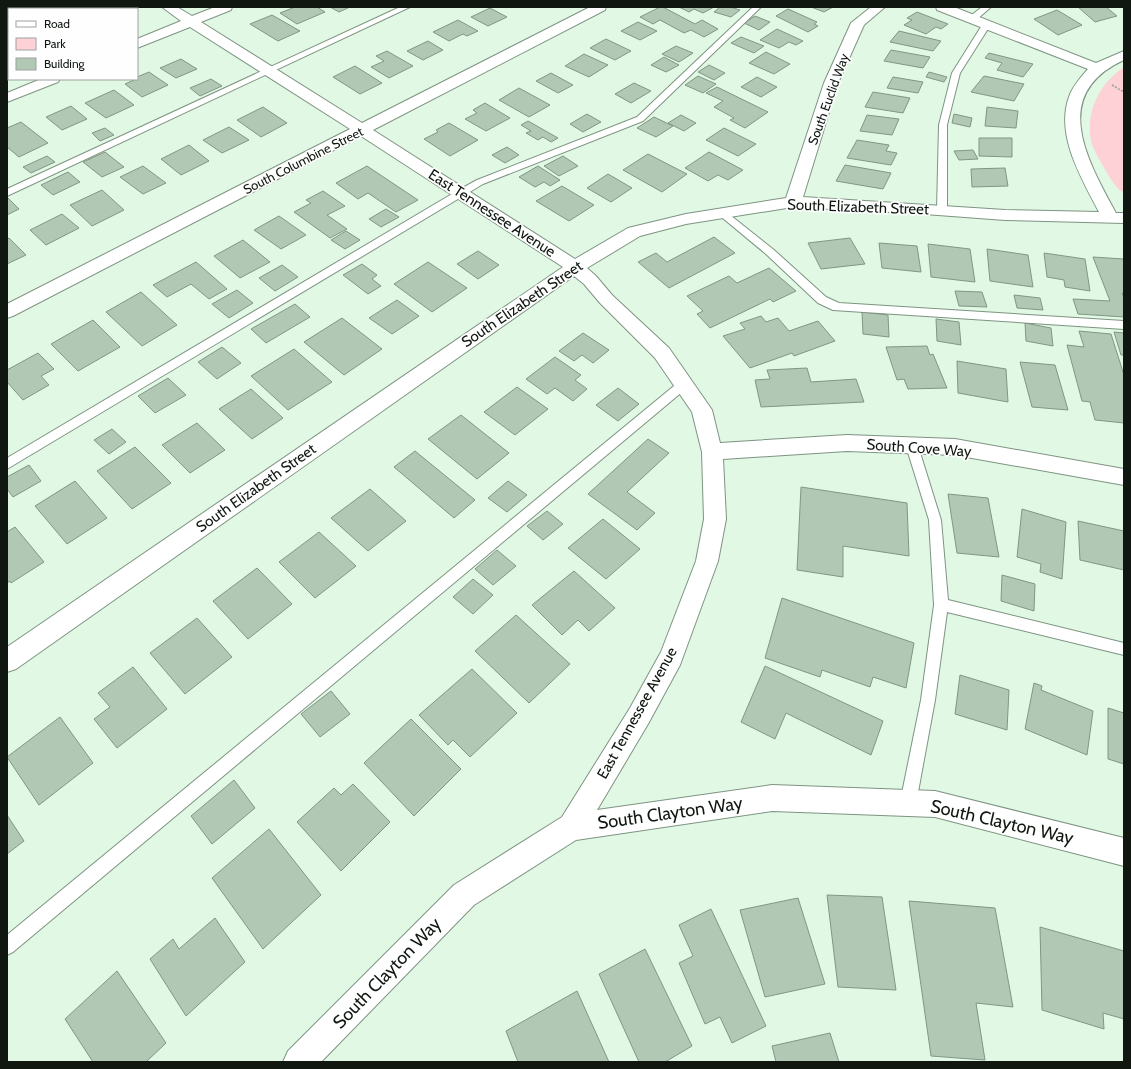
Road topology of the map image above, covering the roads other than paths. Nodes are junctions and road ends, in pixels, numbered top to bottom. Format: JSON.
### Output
{"nodes":[{"id":1,"x":168,"y":7,"type":"edge"},
{"id":2,"x":226,"y":7,"type":"edge"},
{"id":3,"x":406,"y":7,"type":"edge"},
{"id":4,"x":600,"y":7,"type":"edge"},
{"id":5,"x":757,"y":7,"type":"edge"},
{"id":6,"x":879,"y":7,"type":"edge"},
{"id":7,"x":942,"y":7,"type":"edge"},
{"id":8,"x":987,"y":7,"type":"edge"},
{"id":9,"x":972,"y":19,"type":"junction"},
{"id":10,"x":191,"y":22,"type":"junction"},
{"id":11,"x":987,"y":24,"type":"junction"},
{"id":12,"x":138,"y":44,"type":"edge"},
{"id":13,"x":1124,"y":55,"type":"edge"},
{"id":14,"x":1097,"y":68,"type":"junction"},
{"id":15,"x":270,"y":70,"type":"junction"},
{"id":16,"x":51,"y":80,"type":"edge"},
{"id":17,"x":7,"y":98,"type":"edge"},
{"id":18,"x":362,"y":130,"type":"junction"},
{"id":19,"x":460,"y":192,"type":"junction"},
{"id":20,"x":7,"y":193,"type":"edge"},
{"id":21,"x":793,"y":202,"type":"junction"},
{"id":22,"x":942,"y":210,"type":"junction"},
{"id":23,"x":722,"y":213,"type":"junction"},
{"id":24,"x":1117,"y":218,"type":"edge"},
{"id":25,"x":575,"y":267,"type":"junction"},
{"id":26,"x":7,"y":312,"type":"edge"},
{"id":27,"x":1124,"y":325,"type":"edge"},
{"id":28,"x":684,"y":384,"type":"junction"},
{"id":29,"x":912,"y":446,"type":"junction"},
{"id":30,"x":712,"y":452,"type":"junction"},
{"id":31,"x":7,"y":464,"type":"edge"},
{"id":32,"x":1124,"y":477,"type":"edge"},
{"id":33,"x":941,"y":605,"type":"junction"},
{"id":34,"x":1124,"y":649,"type":"edge"},
{"id":35,"x":7,"y":661,"type":"edge"},
{"id":36,"x":908,"y":802,"type":"junction"},
{"id":37,"x":572,"y":827,"type":"junction"},
{"id":38,"x":1124,"y":852,"type":"edge"},
{"id":39,"x":7,"y":946,"type":"edge"},
{"id":40,"x":299,"y":1062,"type":"edge"}],
"edges":[{"from":1,"to":10,"type":"street","name":"East Tennessee Avenue"},
{"from":2,"to":10,"type":"street"},
{"from":3,"to":15,"type":"lane"},
{"from":4,"to":18,"type":"street","name":"South Columbine Street"},
{"from":5,"to":19,"type":"lane"},
{"from":6,"to":21,"type":"street","name":"South Euclid Way"},
{"from":7,"to":9,"type":"street"},
{"from":8,"to":9,"type":"lane"},
{"from":9,"to":11,"type":"street"},
{"from":10,"to":12,"type":"street"},
{"from":10,"to":15,"type":"street","name":"East Tennessee Avenue"},
{"from":11,"to":14,"type":"street"},
{"from":11,"to":22,"type":"lane"},
{"from":13,"to":14,"type":"street"},
{"from":14,"to":24,"type":"street"},
{"from":15,"to":18,"type":"street","name":"East Tennessee Avenue"},
{"from":15,"to":20,"type":"lane"},
{"from":16,"to":17,"type":"street"},
{"from":18,"to":19,"type":"street","name":"East Tennessee Avenue"},
{"from":18,"to":26,"type":"street","name":"South Columbine Street"},
{"from":19,"to":25,"type":"street","name":"East Tennessee Avenue"},
{"from":19,"to":31,"type":"lane"},
{"from":21,"to":22,"type":"street","name":"South Elizabeth Street"},
{"from":21,"to":23,"type":"street","name":"South Elizabeth Street"},
{"from":22,"to":24,"type":"street","name":"South Elizabeth Street"},
{"from":23,"to":25,"type":"street","name":"South Elizabeth Street"},
{"from":23,"to":27,"type":"lane"},
{"from":25,"to":28,"type":"street","name":"East Tennessee Avenue"},
{"from":25,"to":35,"type":"street","name":"South Elizabeth Street"},
{"from":28,"to":30,"type":"street","name":"East Tennessee Avenue"},
{"from":28,"to":39,"type":"lane"},
{"from":29,"to":30,"type":"street","name":"South Cove Way"},
{"from":29,"to":32,"type":"street","name":"South Cove Way"},
{"from":29,"to":33,"type":"lane"},
{"from":30,"to":37,"type":"street","name":"East Tennessee Avenue"},
{"from":33,"to":34,"type":"lane"},
{"from":33,"to":36,"type":"lane"},
{"from":36,"to":37,"type":"street","name":"South Clayton Way"},
{"from":36,"to":38,"type":"street","name":"South Clayton Way"},
{"from":37,"to":40,"type":"street","name":"South Clayton Way"}]}
